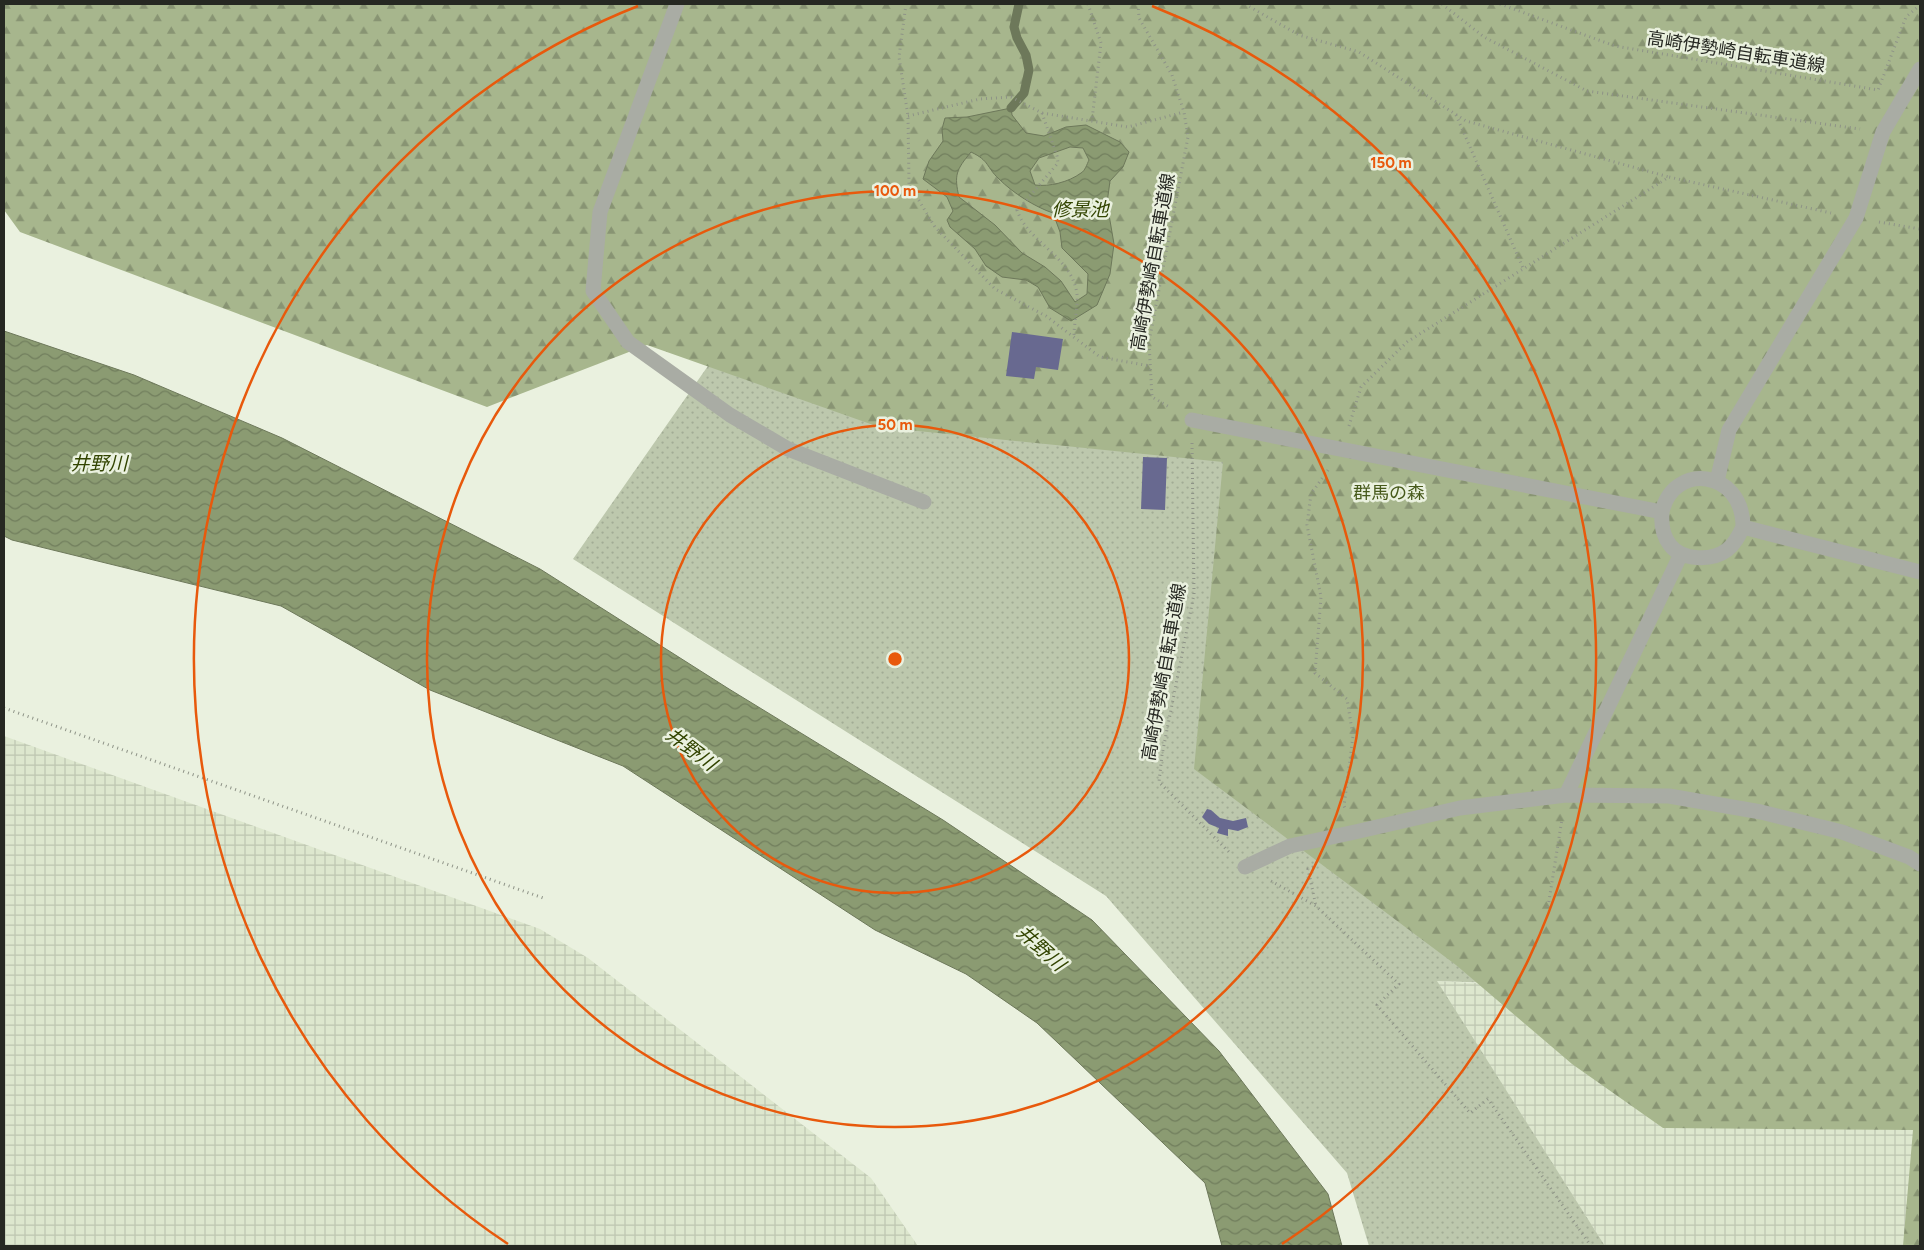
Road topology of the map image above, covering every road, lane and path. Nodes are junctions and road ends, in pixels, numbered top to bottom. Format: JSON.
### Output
{"nodes":[{"id":1,"x":677,"y":4,"type":"edge"},
{"id":2,"x":906,"y":4,"type":"edge"},
{"id":3,"x":1088,"y":4,"type":"edge"},
{"id":4,"x":1138,"y":4,"type":"edge"},
{"id":5,"x":1245,"y":4,"type":"edge"},
{"id":6,"x":1442,"y":4,"type":"edge"},
{"id":7,"x":1500,"y":4,"type":"edge"},
{"id":8,"x":1920,"y":6,"type":"edge"},
{"id":9,"x":1920,"y":69,"type":"edge"},
{"id":10,"x":1184,"y":112,"type":"junction"},
{"id":11,"x":1042,"y":113,"type":"junction"},
{"id":12,"x":1456,"y":115,"type":"junction"},
{"id":13,"x":908,"y":116,"type":"junction"},
{"id":14,"x":1092,"y":120,"type":"junction"},
{"id":15,"x":1883,"y":132,"type":"junction"},
{"id":16,"x":1670,"y":177,"type":"junction"},
{"id":17,"x":1856,"y":218,"type":"junction"},
{"id":18,"x":1920,"y":228,"type":"edge"},
{"id":19,"x":1522,"y":268,"type":"junction"},
{"id":20,"x":1074,"y":337,"type":"junction"},
{"id":21,"x":1150,"y":366,"type":"junction"},
{"id":22,"x":1192,"y":420,"type":"junction"},
{"id":23,"x":1342,"y":449,"type":"junction"},
{"id":24,"x":1717,"y":481,"type":"junction"},
{"id":25,"x":924,"y":502,"type":"dead end"},
{"id":26,"x":1662,"y":512,"type":"junction"},
{"id":27,"x":1743,"y":527,"type":"junction"},
{"id":28,"x":1681,"y":554,"type":"junction"},
{"id":29,"x":1920,"y":572,"type":"edge"},
{"id":30,"x":4,"y":708,"type":"edge"},
{"id":31,"x":1566,"y":795,"type":"junction"},
{"id":32,"x":1354,"y":832,"type":"junction"},
{"id":33,"x":1920,"y":864,"type":"edge"},
{"id":34,"x":1316,"y":866,"type":"dead end"},
{"id":35,"x":1245,"y":867,"type":"junction"},
{"id":36,"x":546,"y":898,"type":"dead end"},
{"id":37,"x":1316,"y":906,"type":"junction"},
{"id":38,"x":1548,"y":907,"type":"dead end"},
{"id":39,"x":1590,"y":1246,"type":"edge"}],
"edges":[{"from":1,"to":25,"type":"lane"},
{"from":2,"to":13,"type":"path"},
{"from":3,"to":14,"type":"path"},
{"from":4,"to":10,"type":"path","name":"高崎伊勢崎自転車道線"},
{"from":5,"to":12,"type":"path"},
{"from":6,"to":15,"type":"path"},
{"from":7,"to":8,"type":"path","name":"高崎伊勢崎自転車道線"},
{"from":9,"to":15,"type":"lane"},
{"from":10,"to":14,"type":"path"},
{"from":10,"to":21,"type":"path","name":"高崎伊勢崎自転車道線"},
{"from":11,"to":13,"type":"path"},
{"from":11,"to":14,"type":"path"},
{"from":11,"to":20,"type":"path"},
{"from":12,"to":16,"type":"path"},
{"from":12,"to":19,"type":"path"},
{"from":13,"to":20,"type":"path"},
{"from":15,"to":17,"type":"lane"},
{"from":16,"to":17,"type":"path"},
{"from":16,"to":19,"type":"path"},
{"from":17,"to":18,"type":"path"},
{"from":17,"to":24,"type":"lane"},
{"from":19,"to":23,"type":"path"},
{"from":20,"to":21,"type":"path"},
{"from":21,"to":22,"type":"path","name":"高崎伊勢崎自転車道線"},
{"from":22,"to":23,"type":"lane"},
{"from":22,"to":35,"type":"path","name":"高崎伊勢崎自転車道線"},
{"from":23,"to":26,"type":"lane"},
{"from":23,"to":32,"type":"path"},
{"from":24,"to":26,"type":"lane"},
{"from":24,"to":27,"type":"lane"},
{"from":26,"to":28,"type":"lane"},
{"from":27,"to":28,"type":"lane"},
{"from":27,"to":29,"type":"lane"},
{"from":28,"to":31,"type":"lane"},
{"from":30,"to":36,"type":"path"},
{"from":31,"to":32,"type":"lane"},
{"from":31,"to":33,"type":"lane"},
{"from":31,"to":38,"type":"path"},
{"from":32,"to":35,"type":"lane"},
{"from":34,"to":37,"type":"path"},
{"from":35,"to":37,"type":"path","name":"高崎伊勢崎自転車道線"},
{"from":37,"to":39,"type":"path","name":"高崎伊勢崎自転車道線"}]}
